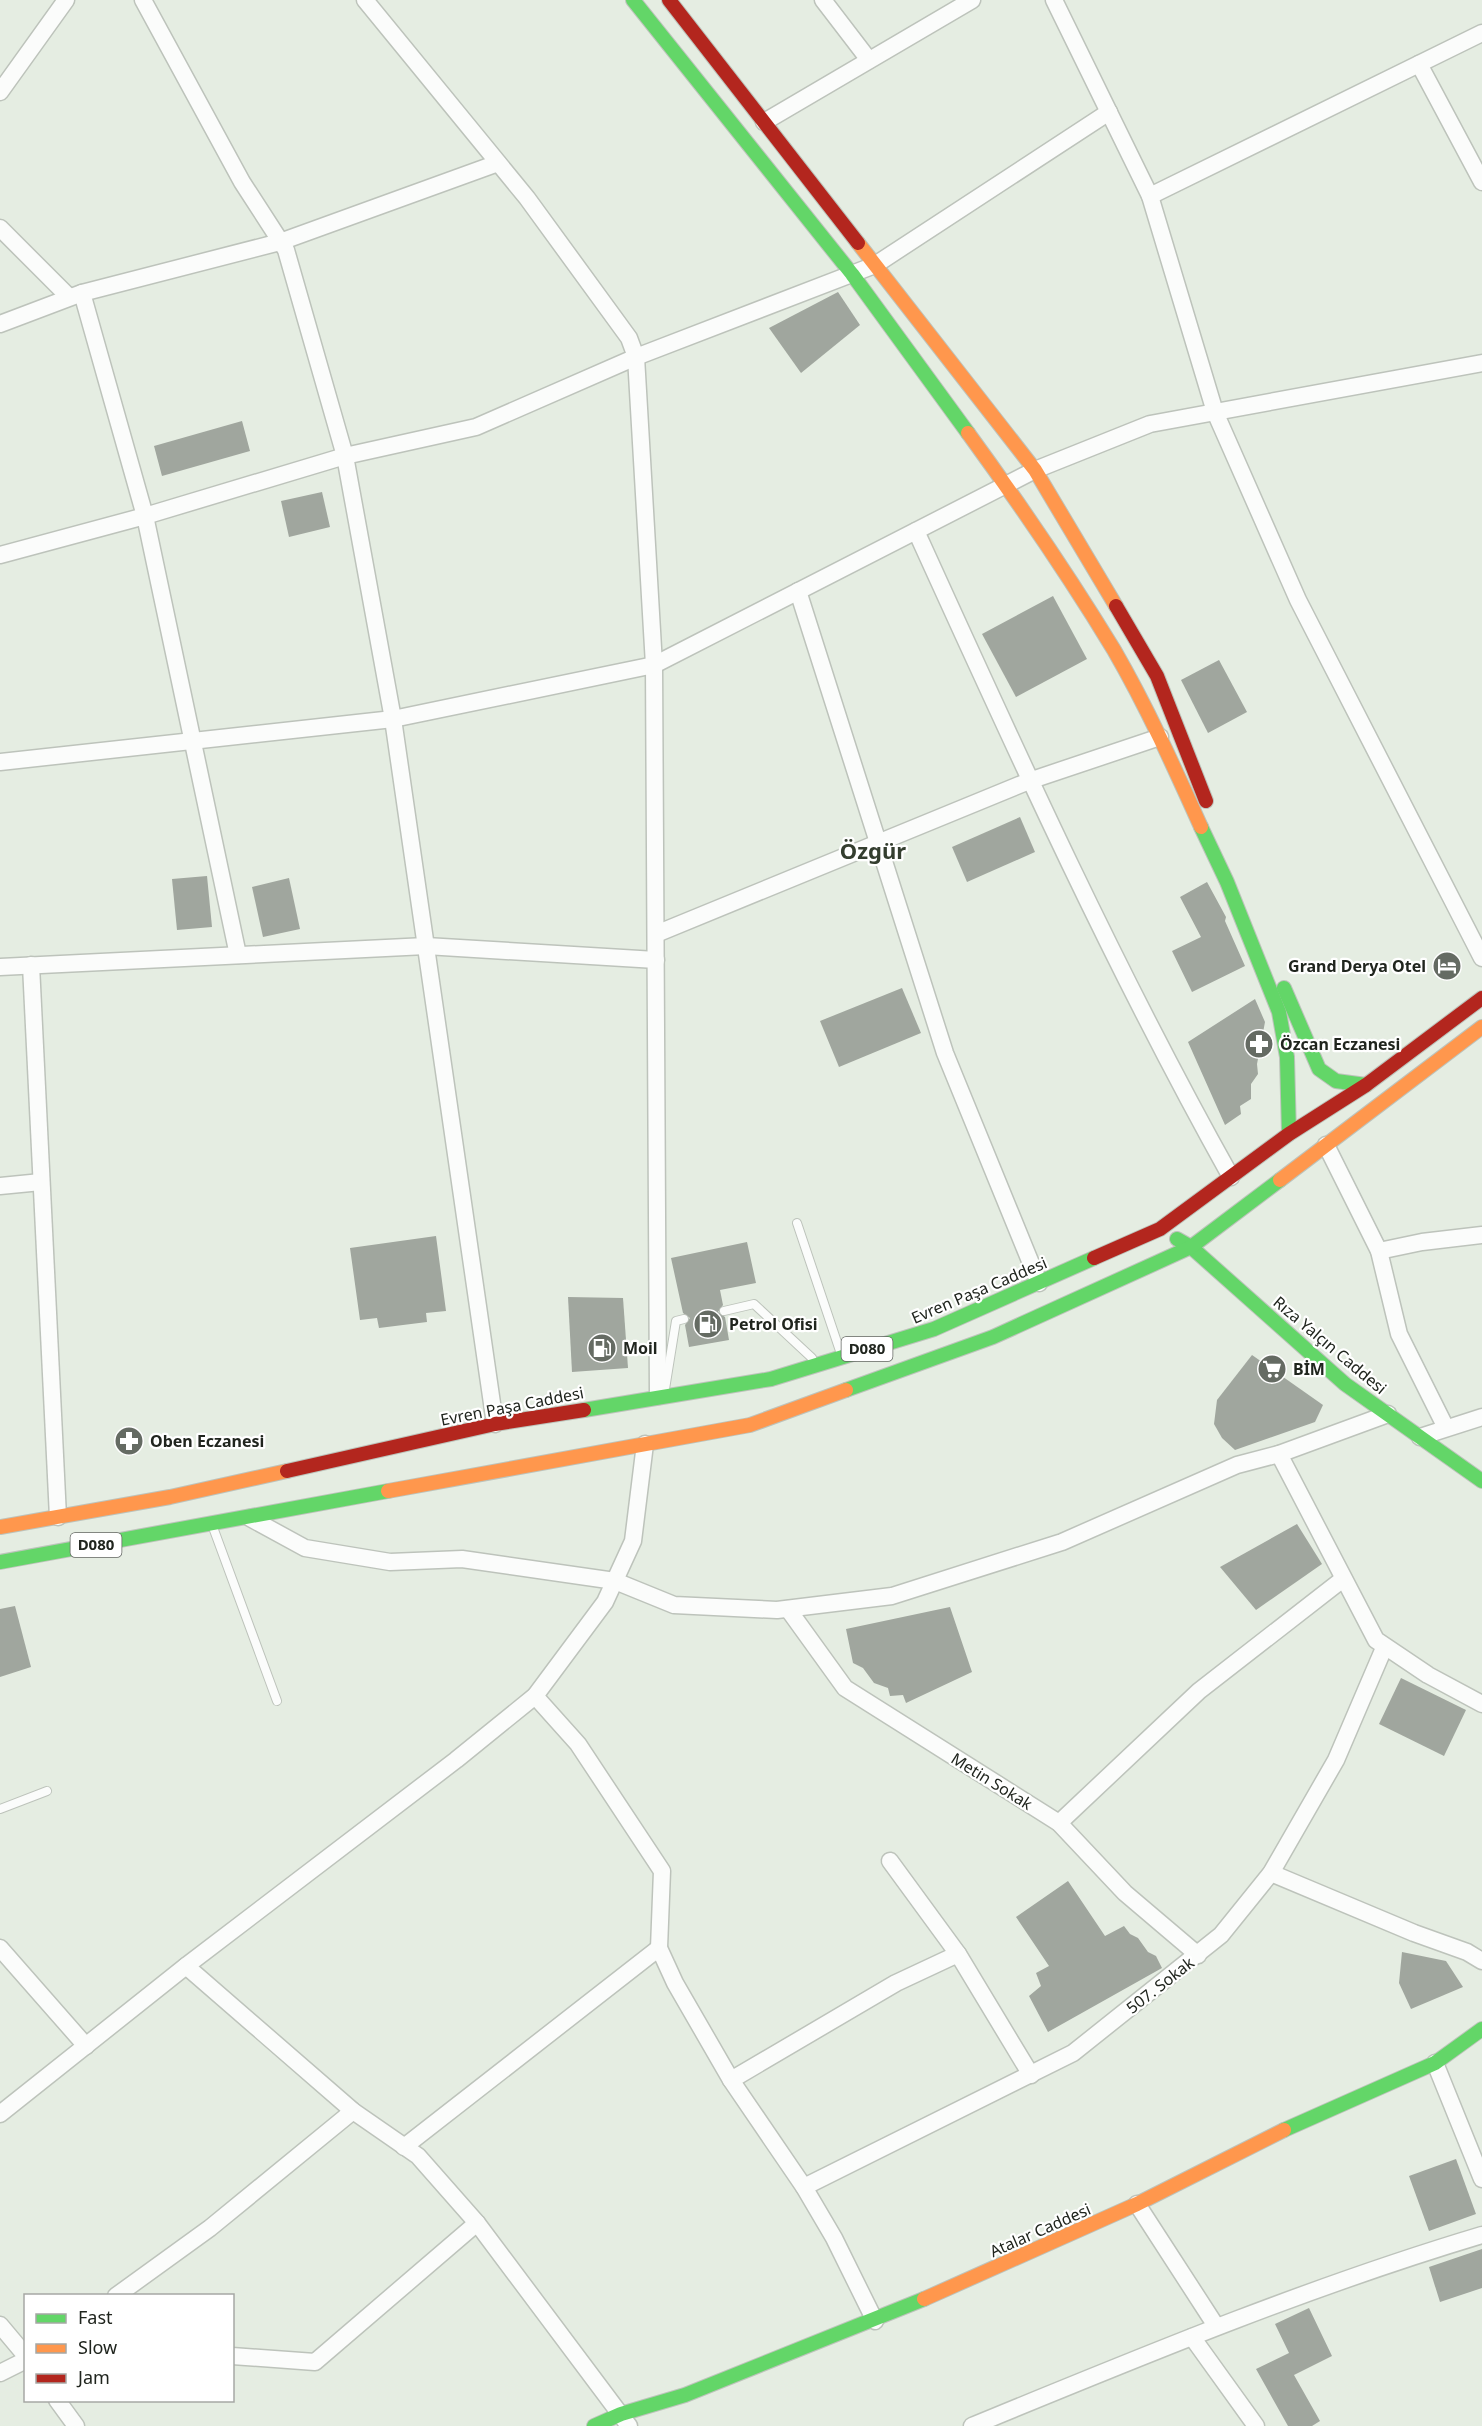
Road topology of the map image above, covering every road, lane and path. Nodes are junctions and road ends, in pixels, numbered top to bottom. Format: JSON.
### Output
{"nodes":[{"id":1,"x":66,"y":0,"type":"edge"},
{"id":2,"x":143,"y":0,"type":"edge"},
{"id":3,"x":365,"y":0,"type":"edge"},
{"id":4,"x":633,"y":0,"type":"edge"},
{"id":5,"x":669,"y":0,"type":"edge"},
{"id":6,"x":823,"y":0,"type":"edge"},
{"id":7,"x":972,"y":0,"type":"edge"},
{"id":8,"x":1054,"y":0,"type":"edge"},
{"id":9,"x":1482,"y":33,"type":"edge"},
{"id":10,"x":870,"y":60,"type":"junction"},
{"id":11,"x":1419,"y":64,"type":"junction"},
{"id":12,"x":0,"y":92,"type":"edge"},
{"id":13,"x":1109,"y":112,"type":"junction"},
{"id":14,"x":764,"y":122,"type":"junction"},
{"id":15,"x":498,"y":163,"type":"junction"},
{"id":16,"x":1482,"y":182,"type":"edge"},
{"id":17,"x":1150,"y":196,"type":"junction"},
{"id":18,"x":0,"y":228,"type":"edge"},
{"id":19,"x":280,"y":242,"type":"junction"},
{"id":20,"x":875,"y":265,"type":"junction"},
{"id":21,"x":852,"y":274,"type":"junction"},
{"id":22,"x":76,"y":295,"type":"junction"},
{"id":23,"x":0,"y":324,"type":"edge"},
{"id":24,"x":636,"y":357,"type":"junction"},
{"id":25,"x":1482,"y":363,"type":"edge"},
{"id":26,"x":1215,"y":412,"type":"junction"},
{"id":27,"x":345,"y":456,"type":"junction"},
{"id":28,"x":1035,"y":470,"type":"junction"},
{"id":29,"x":1006,"y":485,"type":"junction"},
{"id":30,"x":145,"y":516,"type":"junction"},
{"id":31,"x":916,"y":531,"type":"junction"},
{"id":32,"x":0,"y":555,"type":"edge"},
{"id":33,"x":798,"y":591,"type":"junction"},
{"id":34,"x":654,"y":664,"type":"junction"},
{"id":35,"x":393,"y":719,"type":"junction"},
{"id":36,"x":1160,"y":737,"type":"junction"},
{"id":37,"x":194,"y":743,"type":"junction"},
{"id":38,"x":0,"y":762,"type":"edge"},
{"id":39,"x":1029,"y":782,"type":"junction"},
{"id":40,"x":877,"y":845,"type":"junction"},
{"id":41,"x":656,"y":934,"type":"junction"},
{"id":42,"x":426,"y":946,"type":"junction"},
{"id":43,"x":238,"y":955,"type":"junction"},
{"id":44,"x":1482,"y":958,"type":"edge"},
{"id":45,"x":656,"y":960,"type":"junction"},
{"id":46,"x":31,"y":965,"type":"junction"},
{"id":47,"x":0,"y":966,"type":"edge"},
{"id":48,"x":1482,"y":998,"type":"edge"},
{"id":49,"x":1482,"y":1027,"type":"edge"},
{"id":50,"x":1366,"y":1085,"type":"junction"},
{"id":51,"x":1289,"y":1134,"type":"junction"},
{"id":52,"x":1326,"y":1145,"type":"junction"},
{"id":53,"x":1231,"y":1178,"type":"junction"},
{"id":54,"x":41,"y":1182,"type":"junction"},
{"id":55,"x":0,"y":1186,"type":"edge"},
{"id":56,"x":797,"y":1223,"type":"dead end"},
{"id":57,"x":1160,"y":1229,"type":"junction"},
{"id":58,"x":1482,"y":1235,"type":"edge"},
{"id":59,"x":1191,"y":1247,"type":"junction"},
{"id":60,"x":1379,"y":1251,"type":"junction"},
{"id":61,"x":1039,"y":1283,"type":"junction"},
{"id":62,"x":724,"y":1311,"type":"dead end"},
{"id":63,"x":684,"y":1319,"type":"dead end"},
{"id":64,"x":842,"y":1357,"type":"junction"},
{"id":65,"x":819,"y":1364,"type":"junction"},
{"id":66,"x":661,"y":1396,"type":"junction"},
{"id":67,"x":1388,"y":1414,"type":"junction"},
{"id":68,"x":1482,"y":1417,"type":"edge"},
{"id":69,"x":495,"y":1424,"type":"junction"},
{"id":70,"x":1446,"y":1428,"type":"junction"},
{"id":71,"x":1420,"y":1437,"type":"junction"},
{"id":72,"x":645,"y":1444,"type":"junction"},
{"id":73,"x":1279,"y":1454,"type":"junction"},
{"id":74,"x":1482,"y":1481,"type":"edge"},
{"id":75,"x":58,"y":1517,"type":"junction"},
{"id":76,"x":248,"y":1517,"type":"junction"},
{"id":77,"x":212,"y":1523,"type":"junction"},
{"id":78,"x":0,"y":1527,"type":"edge"},
{"id":79,"x":0,"y":1562,"type":"edge"},
{"id":80,"x":1343,"y":1579,"type":"junction"},
{"id":81,"x":615,"y":1581,"type":"junction"},
{"id":82,"x":788,"y":1609,"type":"junction"},
{"id":83,"x":1384,"y":1648,"type":"junction"},
{"id":84,"x":534,"y":1696,"type":"junction"},
{"id":85,"x":277,"y":1701,"type":"dead end"},
{"id":86,"x":1482,"y":1704,"type":"edge"},
{"id":87,"x":47,"y":1791,"type":"dead end"},
{"id":88,"x":0,"y":1809,"type":"edge"},
{"id":89,"x":1059,"y":1823,"type":"junction"},
{"id":90,"x":891,"y":1860,"type":"dead end"},
{"id":91,"x":1272,"y":1873,"type":"junction"},
{"id":92,"x":0,"y":1948,"type":"edge"},
{"id":93,"x":659,"y":1948,"type":"junction"},
{"id":94,"x":958,"y":1954,"type":"junction"},
{"id":95,"x":1198,"y":1955,"type":"junction"},
{"id":96,"x":1482,"y":1961,"type":"edge"},
{"id":97,"x":186,"y":1966,"type":"junction"},
{"id":98,"x":1482,"y":2029,"type":"edge"},
{"id":99,"x":86,"y":2046,"type":"junction"},
{"id":100,"x":1435,"y":2063,"type":"junction"},
{"id":101,"x":1031,"y":2074,"type":"junction"},
{"id":102,"x":731,"y":2080,"type":"junction"},
{"id":103,"x":353,"y":2111,"type":"junction"},
{"id":104,"x":0,"y":2114,"type":"edge"},
{"id":105,"x":404,"y":2147,"type":"junction"},
{"id":106,"x":1482,"y":2179,"type":"edge"},
{"id":107,"x":804,"y":2187,"type":"junction"},
{"id":108,"x":1137,"y":2204,"type":"junction"},
{"id":109,"x":477,"y":2223,"type":"junction"},
{"id":110,"x":1482,"y":2235,"type":"edge"},
{"id":111,"x":117,"y":2294,"type":"edge"},
{"id":112,"x":875,"y":2321,"type":"junction"},
{"id":113,"x":0,"y":2325,"type":"edge"},
{"id":114,"x":1216,"y":2326,"type":"junction"},
{"id":115,"x":1192,"y":2337,"type":"junction"},
{"id":116,"x":24,"y":2355,"type":"edge"},
{"id":117,"x":234,"y":2356,"type":"edge"},
{"id":118,"x":24,"y":2359,"type":"edge"},
{"id":119,"x":0,"y":2373,"type":"edge"},
{"id":120,"x":58,"y":2402,"type":"edge"},
{"id":121,"x":625,"y":2420,"type":"edge"},
{"id":122,"x":980,"y":2424,"type":"edge"},
{"id":123,"x":76,"y":2426,"type":"edge"},
{"id":124,"x":594,"y":2426,"type":"edge"},
{"id":125,"x":1256,"y":2426,"type":"edge"}],
"edges":[{"from":1,"to":12,"type":"street"},
{"from":2,"to":19,"type":"street"},
{"from":3,"to":15,"type":"street"},
{"from":4,"to":21,"type":"main road"},
{"from":5,"to":14,"type":"main road"},
{"from":6,"to":10,"type":"street"},
{"from":7,"to":10,"type":"street"},
{"from":8,"to":13,"type":"street"},
{"from":9,"to":11,"type":"street"},
{"from":10,"to":14,"type":"street"},
{"from":11,"to":16,"type":"street"},
{"from":11,"to":17,"type":"street"},
{"from":13,"to":17,"type":"street"},
{"from":13,"to":20,"type":"street"},
{"from":14,"to":20,"type":"main road"},
{"from":15,"to":19,"type":"street"},
{"from":15,"to":24,"type":"street"},
{"from":17,"to":26,"type":"street"},
{"from":18,"to":22,"type":"street"},
{"from":19,"to":22,"type":"street"},
{"from":19,"to":27,"type":"street"},
{"from":20,"to":21,"type":"street"},
{"from":20,"to":28,"type":"main road"},
{"from":21,"to":24,"type":"street"},
{"from":21,"to":29,"type":"main road"},
{"from":22,"to":23,"type":"street"},
{"from":22,"to":30,"type":"street"},
{"from":24,"to":27,"type":"street"},
{"from":24,"to":34,"type":"street"},
{"from":25,"to":26,"type":"street"},
{"from":26,"to":28,"type":"street"},
{"from":26,"to":44,"type":"street"},
{"from":27,"to":30,"type":"street"},
{"from":27,"to":35,"type":"street"},
{"from":28,"to":29,"type":"street"},
{"from":28,"to":50,"type":"main road"},
{"from":29,"to":31,"type":"street"},
{"from":29,"to":36,"type":"main road"},
{"from":30,"to":32,"type":"street"},
{"from":30,"to":37,"type":"street"},
{"from":31,"to":33,"type":"street"},
{"from":31,"to":39,"type":"street"},
{"from":33,"to":34,"type":"street"},
{"from":33,"to":40,"type":"street"},
{"from":34,"to":35,"type":"street"},
{"from":34,"to":41,"type":"street"},
{"from":35,"to":37,"type":"street"},
{"from":35,"to":42,"type":"street"},
{"from":36,"to":39,"type":"street"},
{"from":36,"to":51,"type":"main road"},
{"from":37,"to":38,"type":"street"},
{"from":37,"to":43,"type":"street"},
{"from":39,"to":40,"type":"street"},
{"from":39,"to":53,"type":"street"},
{"from":40,"to":41,"type":"street"},
{"from":40,"to":61,"type":"street"},
{"from":41,"to":45,"type":"street"},
{"from":42,"to":43,"type":"street"},
{"from":42,"to":45,"type":"street"},
{"from":42,"to":69,"type":"street"},
{"from":43,"to":46,"type":"street"},
{"from":45,"to":66,"type":"street"},
{"from":46,"to":47,"type":"street"},
{"from":46,"to":54,"type":"street"},
{"from":48,"to":50,"type":"main road","name":"Evren Paşa Caddesi","number":"D080"},
{"from":49,"to":52,"type":"main road","number":"D080"},
{"from":50,"to":51,"type":"main road","name":"Evren Paşa Caddesi","number":"D080"},
{"from":51,"to":53,"type":"main road","name":"Evren Paşa Caddesi","number":"D080"},
{"from":52,"to":59,"type":"main road","number":"D080"},
{"from":52,"to":60,"type":"street"},
{"from":53,"to":57,"type":"main road","name":"Evren Paşa Caddesi","number":"D080"},
{"from":54,"to":55,"type":"street"},
{"from":54,"to":75,"type":"street"},
{"from":56,"to":64,"type":"lane"},
{"from":57,"to":59,"type":"main road","name":"Rıza Yalçın Caddesi"},
{"from":57,"to":61,"type":"main road","name":"Evren Paşa Caddesi","number":"D080"},
{"from":58,"to":60,"type":"street"},
{"from":59,"to":67,"type":"main road","name":"Rıza Yalçın Caddesi"},
{"from":59,"to":72,"type":"main road","number":"D080"},
{"from":60,"to":70,"type":"street"},
{"from":61,"to":64,"type":"main road","name":"Evren Paşa Caddesi","number":"D080"},
{"from":62,"to":65,"type":"lane"},
{"from":63,"to":66,"type":"lane"},
{"from":64,"to":65,"type":"main road","name":"Evren Paşa Caddesi","number":"D080"},
{"from":65,"to":66,"type":"main road","name":"Evren Paşa Caddesi","number":"D080"},
{"from":66,"to":69,"type":"main road","name":"Evren Paşa Caddesi","number":"D080"},
{"from":67,"to":71,"type":"main road","name":"Rıza Yalçın Caddesi"},
{"from":67,"to":73,"type":"street"},
{"from":68,"to":70,"type":"street"},
{"from":69,"to":75,"type":"main road","name":"Evren Paşa Caddesi","number":"D080"},
{"from":70,"to":71,"type":"street"},
{"from":71,"to":74,"type":"main road","name":"Rıza Yalçın Caddesi"},
{"from":72,"to":76,"type":"main road","number":"D080"},
{"from":72,"to":81,"type":"street"},
{"from":73,"to":80,"type":"street"},
{"from":73,"to":82,"type":"street"},
{"from":75,"to":78,"type":"main road","number":"D080"},
{"from":76,"to":77,"type":"main road","number":"D080"},
{"from":76,"to":81,"type":"street"},
{"from":77,"to":79,"type":"main road","number":"D080"},
{"from":77,"to":85,"type":"lane"},
{"from":80,"to":83,"type":"street"},
{"from":80,"to":89,"type":"street"},
{"from":81,"to":82,"type":"street"},
{"from":81,"to":84,"type":"street"},
{"from":82,"to":89,"type":"street","name":"Metin Sokak"},
{"from":83,"to":86,"type":"street"},
{"from":83,"to":91,"type":"street","name":"507. Sokak"},
{"from":84,"to":93,"type":"street"},
{"from":84,"to":97,"type":"street"},
{"from":87,"to":88,"type":"lane"},
{"from":89,"to":95,"type":"street","name":"Metin Sokak"},
{"from":90,"to":94,"type":"street"},
{"from":91,"to":95,"type":"street","name":"507. Sokak"},
{"from":91,"to":96,"type":"street"},
{"from":92,"to":99,"type":"street"},
{"from":93,"to":102,"type":"street"},
{"from":93,"to":105,"type":"street"},
{"from":94,"to":101,"type":"street"},
{"from":94,"to":102,"type":"street"},
{"from":95,"to":101,"type":"street","name":"507. Sokak"},
{"from":97,"to":99,"type":"street"},
{"from":97,"to":103,"type":"street"},
{"from":98,"to":100,"type":"main road","name":"Atalar Caddesi"},
{"from":99,"to":104,"type":"street"},
{"from":100,"to":106,"type":"street"},
{"from":100,"to":108,"type":"main road","name":"Atalar Caddesi"},
{"from":101,"to":107,"type":"street","name":"507. Sokak"},
{"from":102,"to":107,"type":"street"},
{"from":103,"to":105,"type":"street"},
{"from":103,"to":111,"type":"street"},
{"from":105,"to":109,"type":"street"},
{"from":107,"to":112,"type":"street"},
{"from":108,"to":112,"type":"main road","name":"Atalar Caddesi"},
{"from":108,"to":114,"type":"street"},
{"from":109,"to":117,"type":"street"},
{"from":109,"to":121,"type":"street"},
{"from":110,"to":114,"type":"street"},
{"from":112,"to":121,"type":"main road","name":"Atalar Caddesi"},
{"from":113,"to":116,"type":"street"},
{"from":114,"to":115,"type":"street"},
{"from":115,"to":122,"type":"street"},
{"from":115,"to":125,"type":"street"},
{"from":118,"to":119,"type":"street"},
{"from":120,"to":123,"type":"street"},
{"from":121,"to":124,"type":"main road","name":"Atalar Caddesi"}]}
